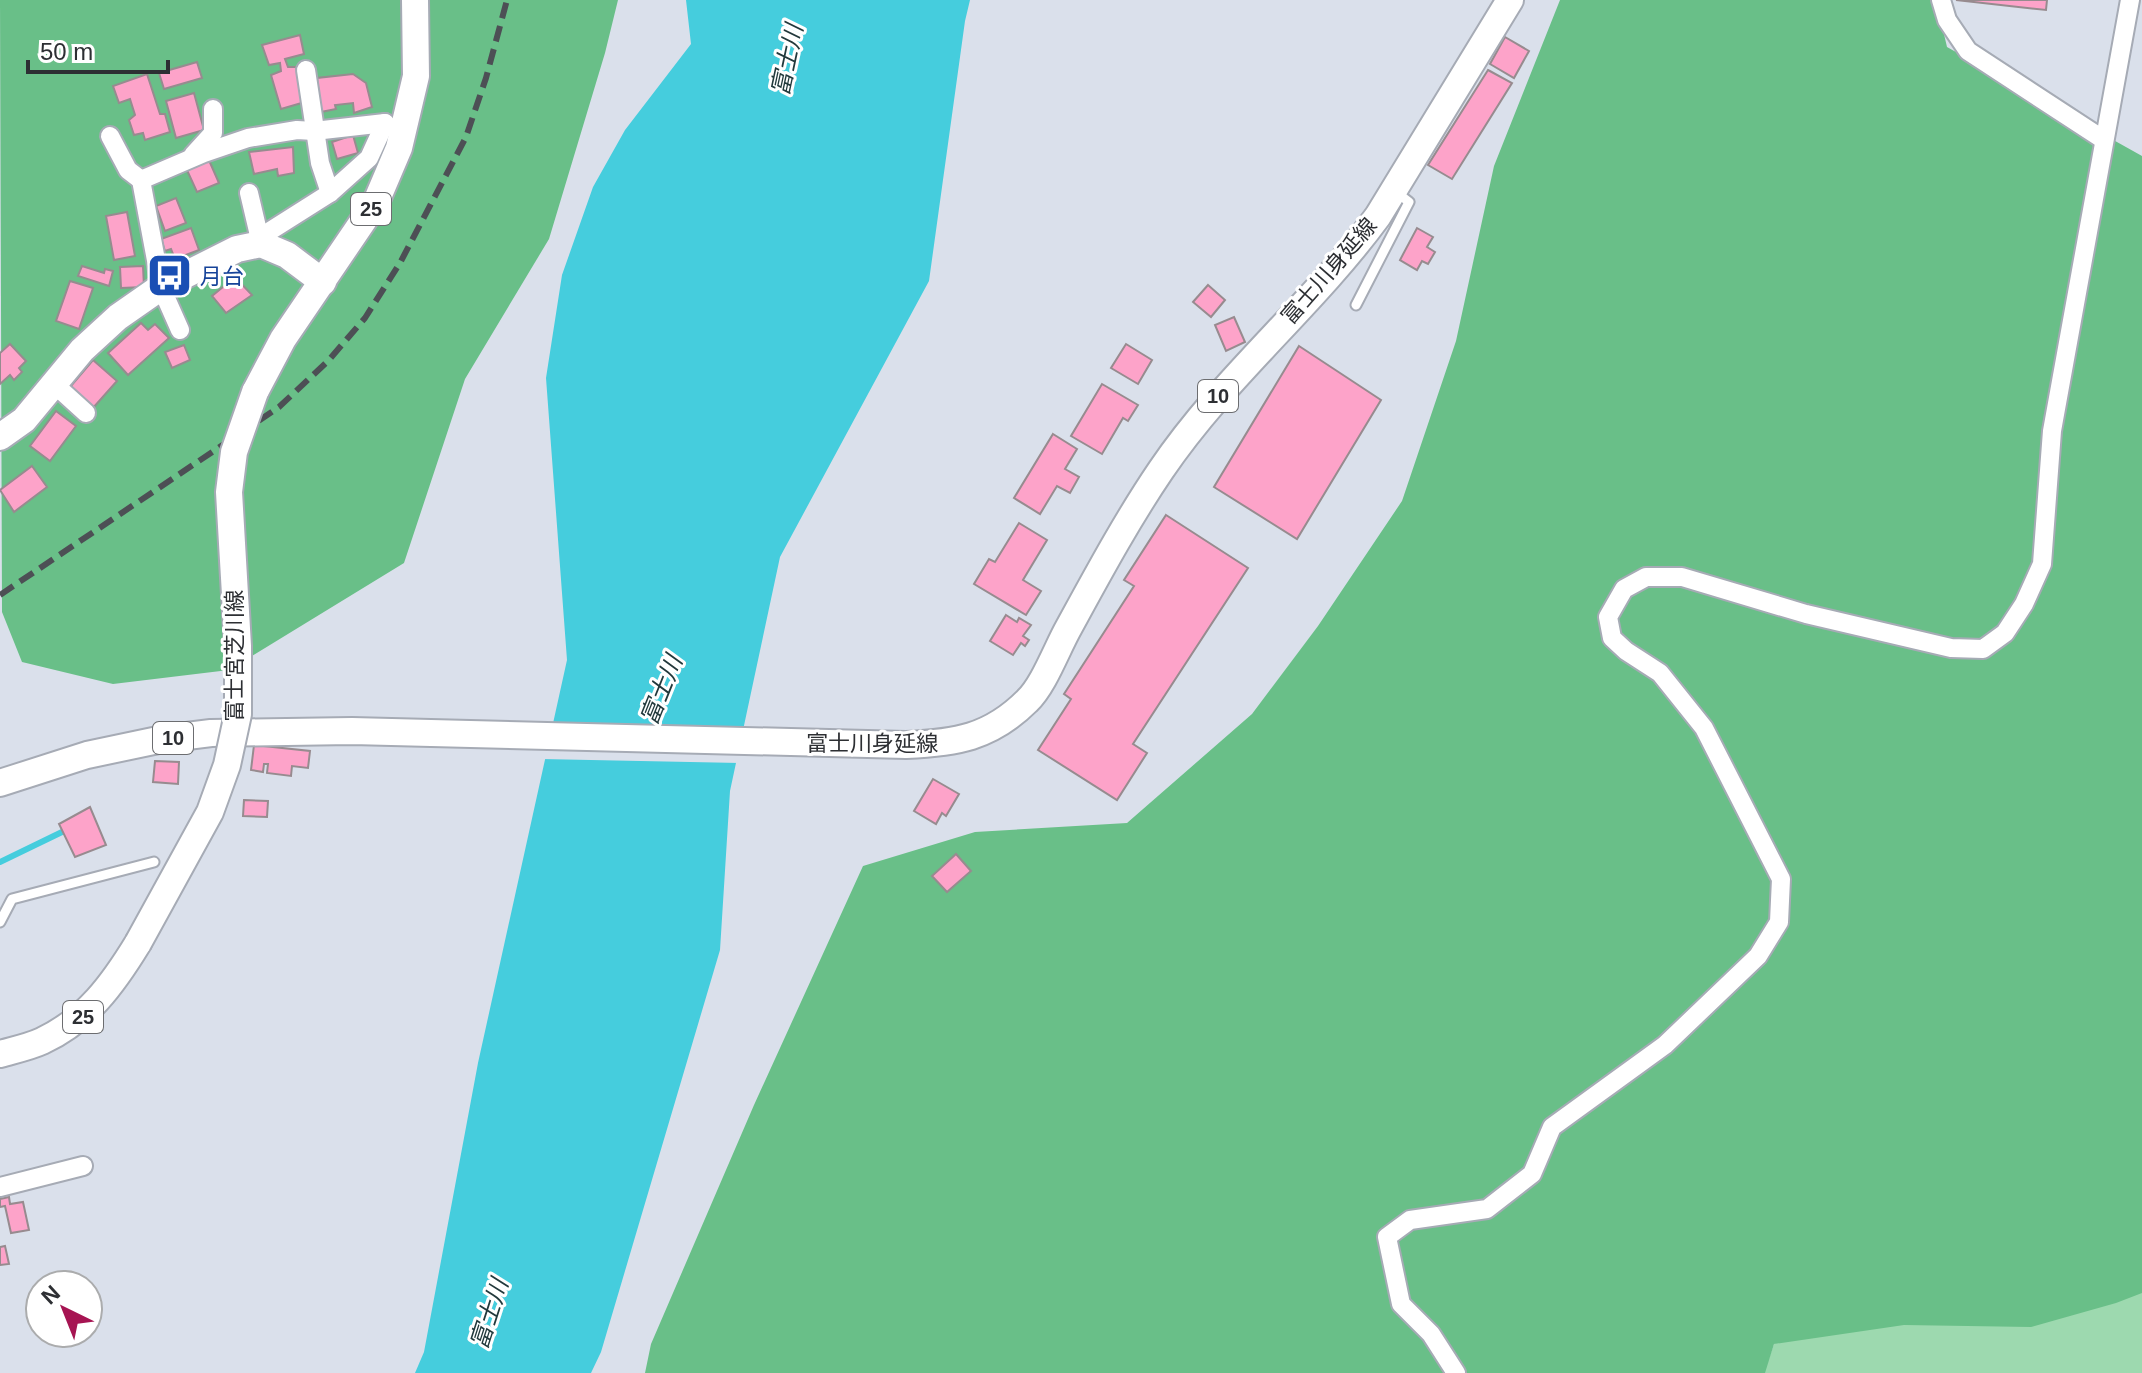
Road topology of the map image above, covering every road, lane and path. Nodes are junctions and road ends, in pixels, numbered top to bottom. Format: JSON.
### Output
{"nodes":[{"id":1,"x":415,"y":0,"type":"edge"},
{"id":2,"x":1510,"y":0,"type":"edge"},
{"id":3,"x":1941,"y":0,"type":"edge"},
{"id":4,"x":2130,"y":0,"type":"edge"},
{"id":5,"x":306,"y":70,"type":"dead end"},
{"id":6,"x":213,"y":109,"type":"dead end"},
{"id":7,"x":314,"y":131,"type":"junction"},
{"id":8,"x":110,"y":136,"type":"dead end"},
{"id":9,"x":2104,"y":140,"type":"junction"},
{"id":10,"x":189,"y":160,"type":"junction"},
{"id":11,"x":141,"y":180,"type":"junction"},
{"id":12,"x":1394,"y":191,"type":"junction"},
{"id":13,"x":249,"y":193,"type":"dead end"},
{"id":14,"x":330,"y":193,"type":"junction"},
{"id":15,"x":261,"y":244,"type":"junction"},
{"id":16,"x":323,"y":282,"type":"junction"},
{"id":17,"x":161,"y":287,"type":"junction"},
{"id":18,"x":1356,"y":305,"type":"dead end"},
{"id":19,"x":180,"y":330,"type":"dead end"},
{"id":20,"x":54,"y":384,"type":"junction"},
{"id":21,"x":86,"y":413,"type":"dead end"},
{"id":22,"x":0,"y":437,"type":"edge"},
{"id":23,"x":0,"y":783,"type":"edge"},
{"id":24,"x":154,"y":862,"type":"dead end"},
{"id":25,"x":0,"y":922,"type":"edge"},
{"id":26,"x":0,"y":1054,"type":"edge"},
{"id":27,"x":83,"y":1166,"type":"dead end"},
{"id":28,"x":0,"y":1187,"type":"edge"},
{"id":29,"x":1456,"y":1373,"type":"edge"}],
"edges":[{"from":1,"to":16,"type":"main road","name":"富士宮芝川線","number":"25"},
{"from":2,"to":12,"type":"main road","name":"富士川身延線","number":"10"},
{"from":3,"to":9,"type":"street"},
{"from":4,"to":9,"type":"street"},
{"from":5,"to":7,"type":"street"},
{"from":6,"to":10,"type":"street"},
{"from":7,"to":10,"type":"street"},
{"from":7,"to":14,"type":"street"},
{"from":7,"to":14,"type":"street"},
{"from":8,"to":11,"type":"street"},
{"from":9,"to":29,"type":"street"},
{"from":10,"to":11,"type":"street"},
{"from":11,"to":17,"type":"street"},
{"from":12,"to":18,"type":"lane"},
{"from":12,"to":23,"type":"main road","name":"富士川身延線","number":"10"},
{"from":13,"to":15,"type":"street"},
{"from":14,"to":15,"type":"street"},
{"from":15,"to":16,"type":"main road"},
{"from":15,"to":17,"type":"main road"},
{"from":16,"to":26,"type":"main road","name":"富士宮芝川線","number":"25","bridge":true},
{"from":17,"to":19,"type":"street"},
{"from":17,"to":20,"type":"main road"},
{"from":20,"to":21,"type":"street"},
{"from":20,"to":22,"type":"main road"},
{"from":24,"to":25,"type":"lane"},
{"from":27,"to":28,"type":"street"}]}
